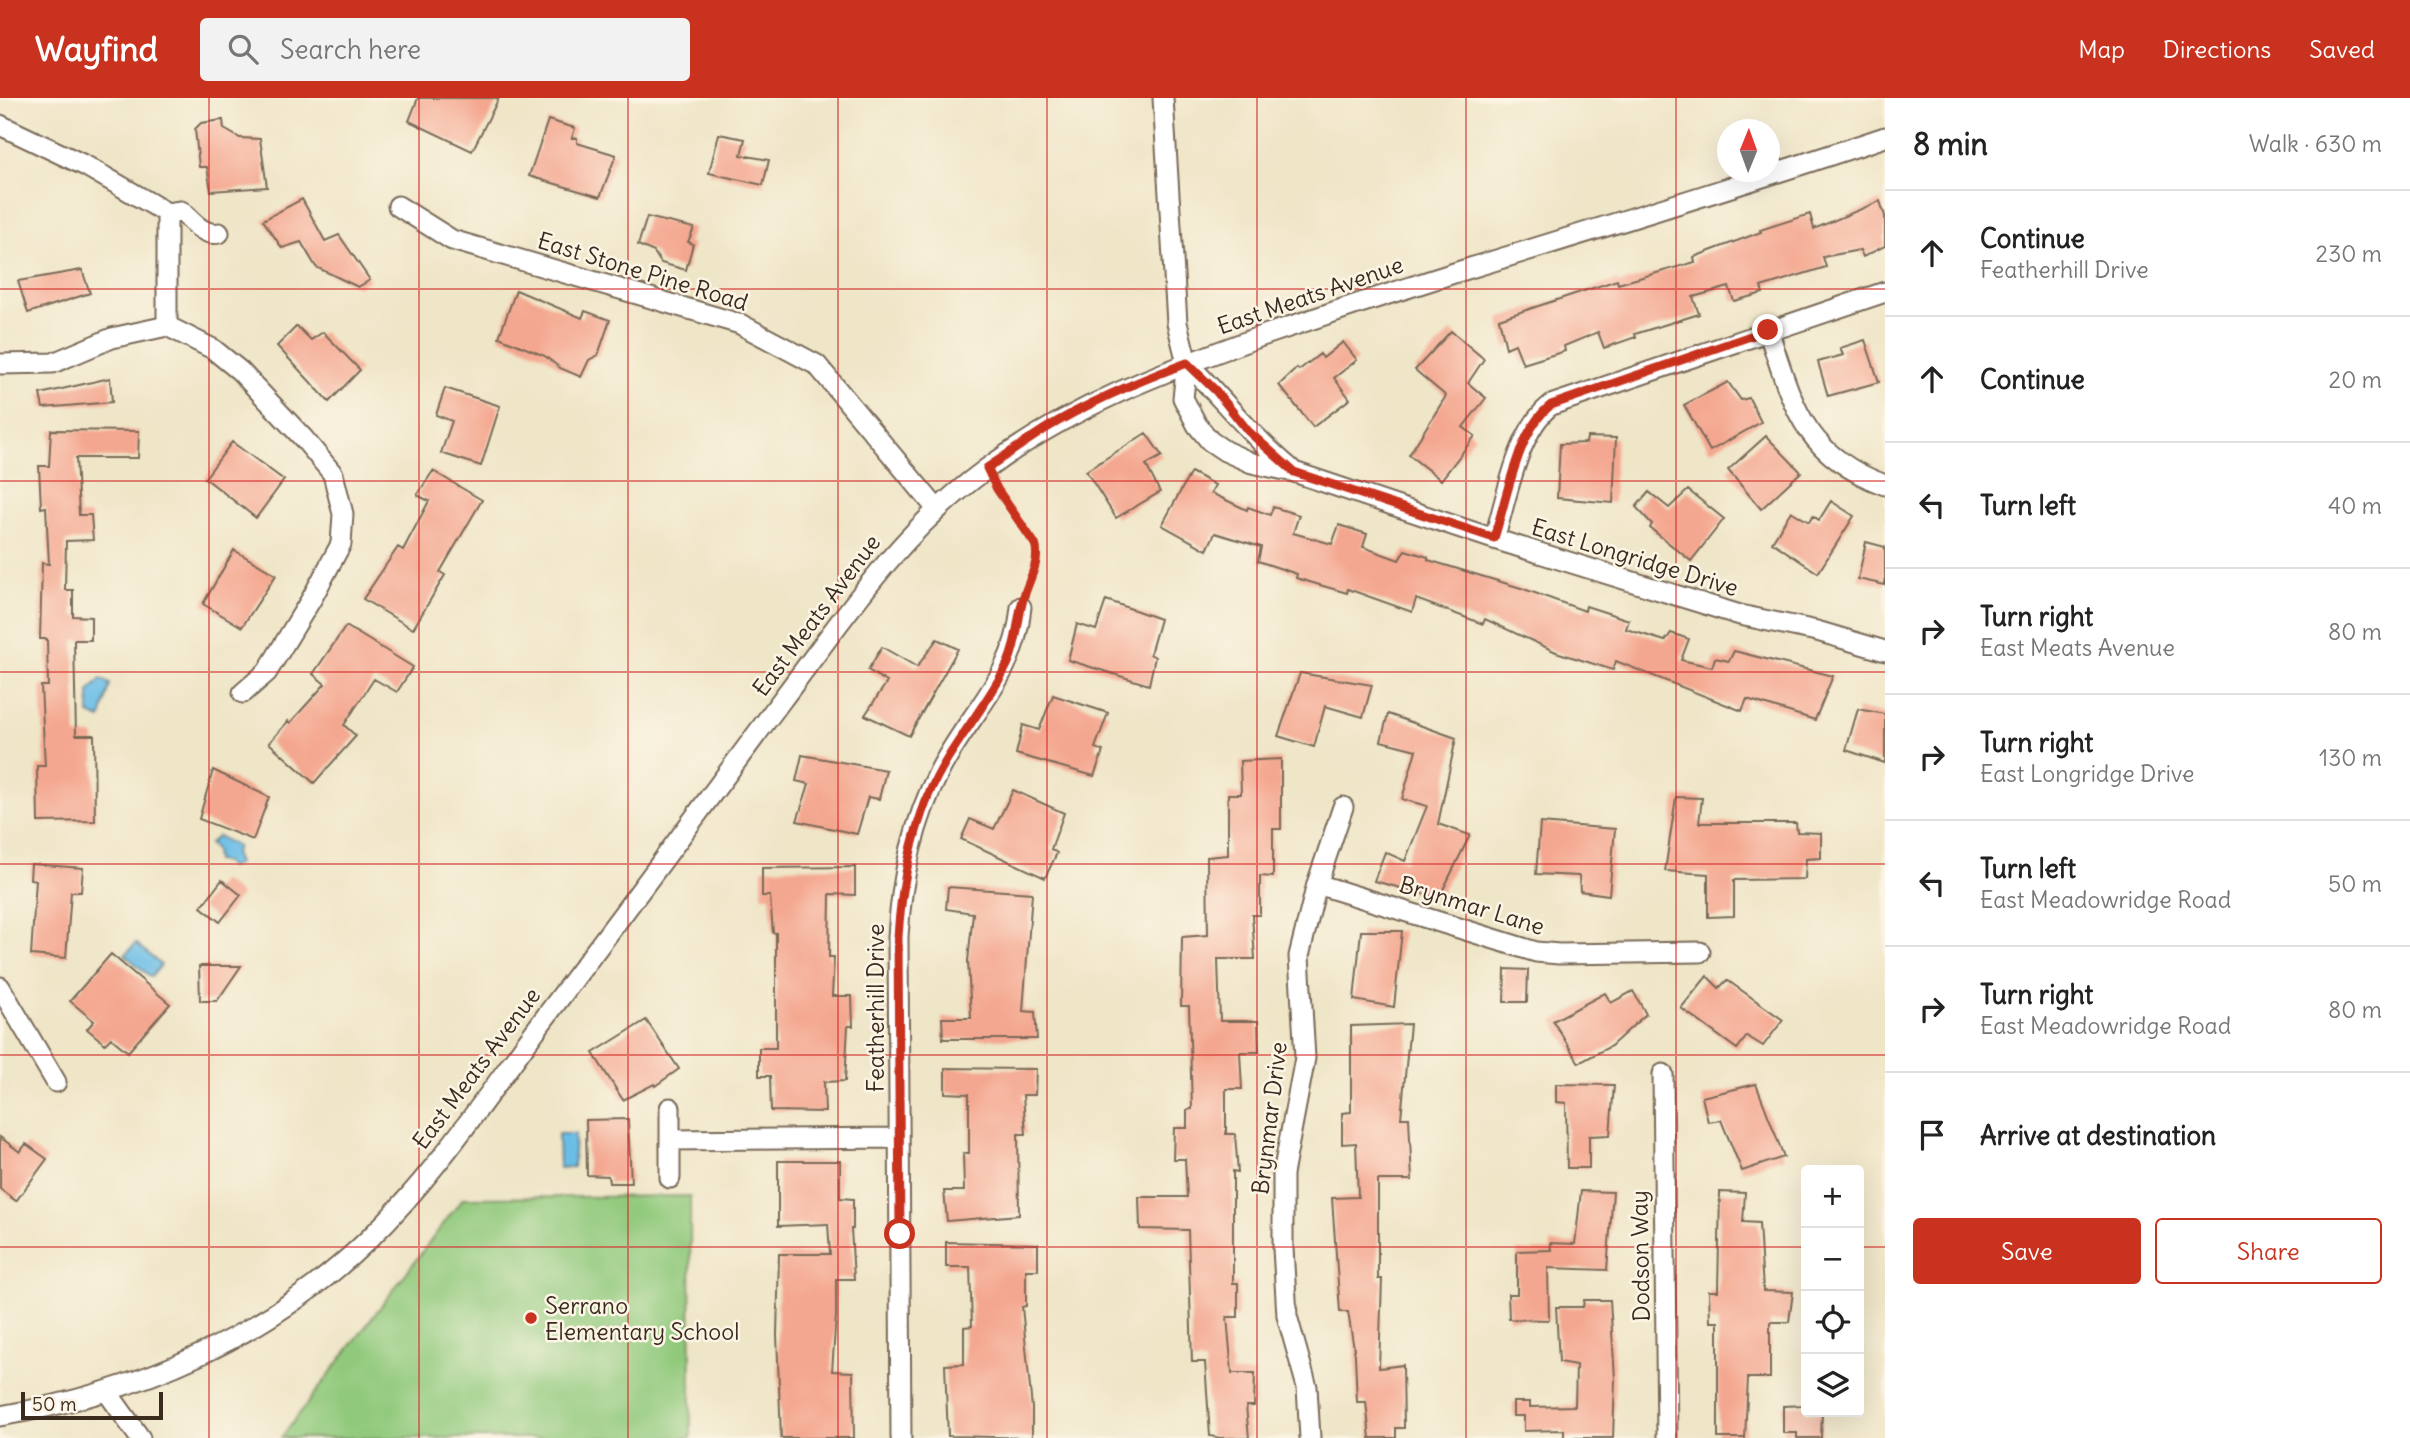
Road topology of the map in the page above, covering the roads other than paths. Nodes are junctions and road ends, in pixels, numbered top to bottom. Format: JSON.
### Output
{"nodes":[{"id":1,"x":1163,"y":98,"type":"edge"},
{"id":2,"x":0,"y":125,"type":"edge"},
{"id":3,"x":1885,"y":137,"type":"edge"},
{"id":4,"x":398,"y":206,"type":"dead end"},
{"id":5,"x":174,"y":212,"type":"junction"},
{"id":6,"x":219,"y":233,"type":"dead end"},
{"id":7,"x":1885,"y":292,"type":"edge"},
{"id":8,"x":167,"y":326,"type":"junction"},
{"id":9,"x":1768,"y":330,"type":"junction"},
{"id":10,"x":1187,"y":363,"type":"junction"},
{"id":11,"x":0,"y":364,"type":"edge"},
{"id":12,"x":1294,"y":472,"type":"junction"},
{"id":13,"x":1885,"y":485,"type":"edge"},
{"id":14,"x":936,"y":508,"type":"junction"},
{"id":15,"x":1494,"y":538,"type":"junction"},
{"id":16,"x":1021,"y":607,"type":"road end"},
{"id":17,"x":1885,"y":651,"type":"edge"},
{"id":18,"x":243,"y":694,"type":"dead end"},
{"id":19,"x":1343,"y":807,"type":"dead end"},
{"id":20,"x":1317,"y":884,"type":"junction"},
{"id":21,"x":1700,"y":952,"type":"dead end"},
{"id":22,"x":0,"y":987,"type":"edge"},
{"id":23,"x":1663,"y":1074,"type":"dead end"},
{"id":24,"x":56,"y":1082,"type":"dead end"},
{"id":25,"x":670,"y":1108,"type":"dead end"},
{"id":26,"x":899,"y":1138,"type":"junction"},
{"id":27,"x":670,"y":1140,"type":"junction"},
{"id":28,"x":670,"y":1178,"type":"dead end"},
{"id":29,"x":108,"y":1393,"type":"junction"},
{"id":30,"x":0,"y":1416,"type":"edge"},
{"id":31,"x":140,"y":1438,"type":"edge"},
{"id":32,"x":901,"y":1438,"type":"edge"},
{"id":33,"x":1310,"y":1438,"type":"edge"},
{"id":34,"x":1667,"y":1438,"type":"edge"}],
"edges":[{"from":1,"to":10,"type":"street"},
{"from":2,"to":5,"type":"street"},
{"from":3,"to":10,"type":"street","name":"East Meats Avenue"},
{"from":4,"to":14,"type":"street","name":"East Stone Pine Road"},
{"from":5,"to":6,"type":"street"},
{"from":5,"to":8,"type":"street"},
{"from":7,"to":9,"type":"street"},
{"from":8,"to":11,"type":"street"},
{"from":8,"to":18,"type":"street"},
{"from":9,"to":13,"type":"street"},
{"from":9,"to":15,"type":"street"},
{"from":10,"to":12,"type":"street","name":"East Longridge Drive"},
{"from":10,"to":12,"type":"street","name":"East Longridge Drive"},
{"from":10,"to":14,"type":"street","name":"East Meats Avenue"},
{"from":12,"to":15,"type":"street","name":"East Longridge Drive"},
{"from":14,"to":29,"type":"street","name":"East Meats Avenue"},
{"from":15,"to":17,"type":"street","name":"East Longridge Drive"},
{"from":16,"to":26,"type":"street","name":"Featherhill Drive"},
{"from":19,"to":20,"type":"street","name":"Brynmar Drive"},
{"from":20,"to":21,"type":"street","name":"Brynmar Lane"},
{"from":20,"to":33,"type":"street","name":"Brynmar Drive"},
{"from":22,"to":24,"type":"street"},
{"from":23,"to":34,"type":"street","name":"Dodson Way"},
{"from":25,"to":27,"type":"street"},
{"from":26,"to":27,"type":"street"},
{"from":26,"to":32,"type":"street","name":"Featherhill Drive"},
{"from":27,"to":28,"type":"street"},
{"from":29,"to":30,"type":"street","name":"East Meats Avenue"},
{"from":29,"to":31,"type":"street"}]}
